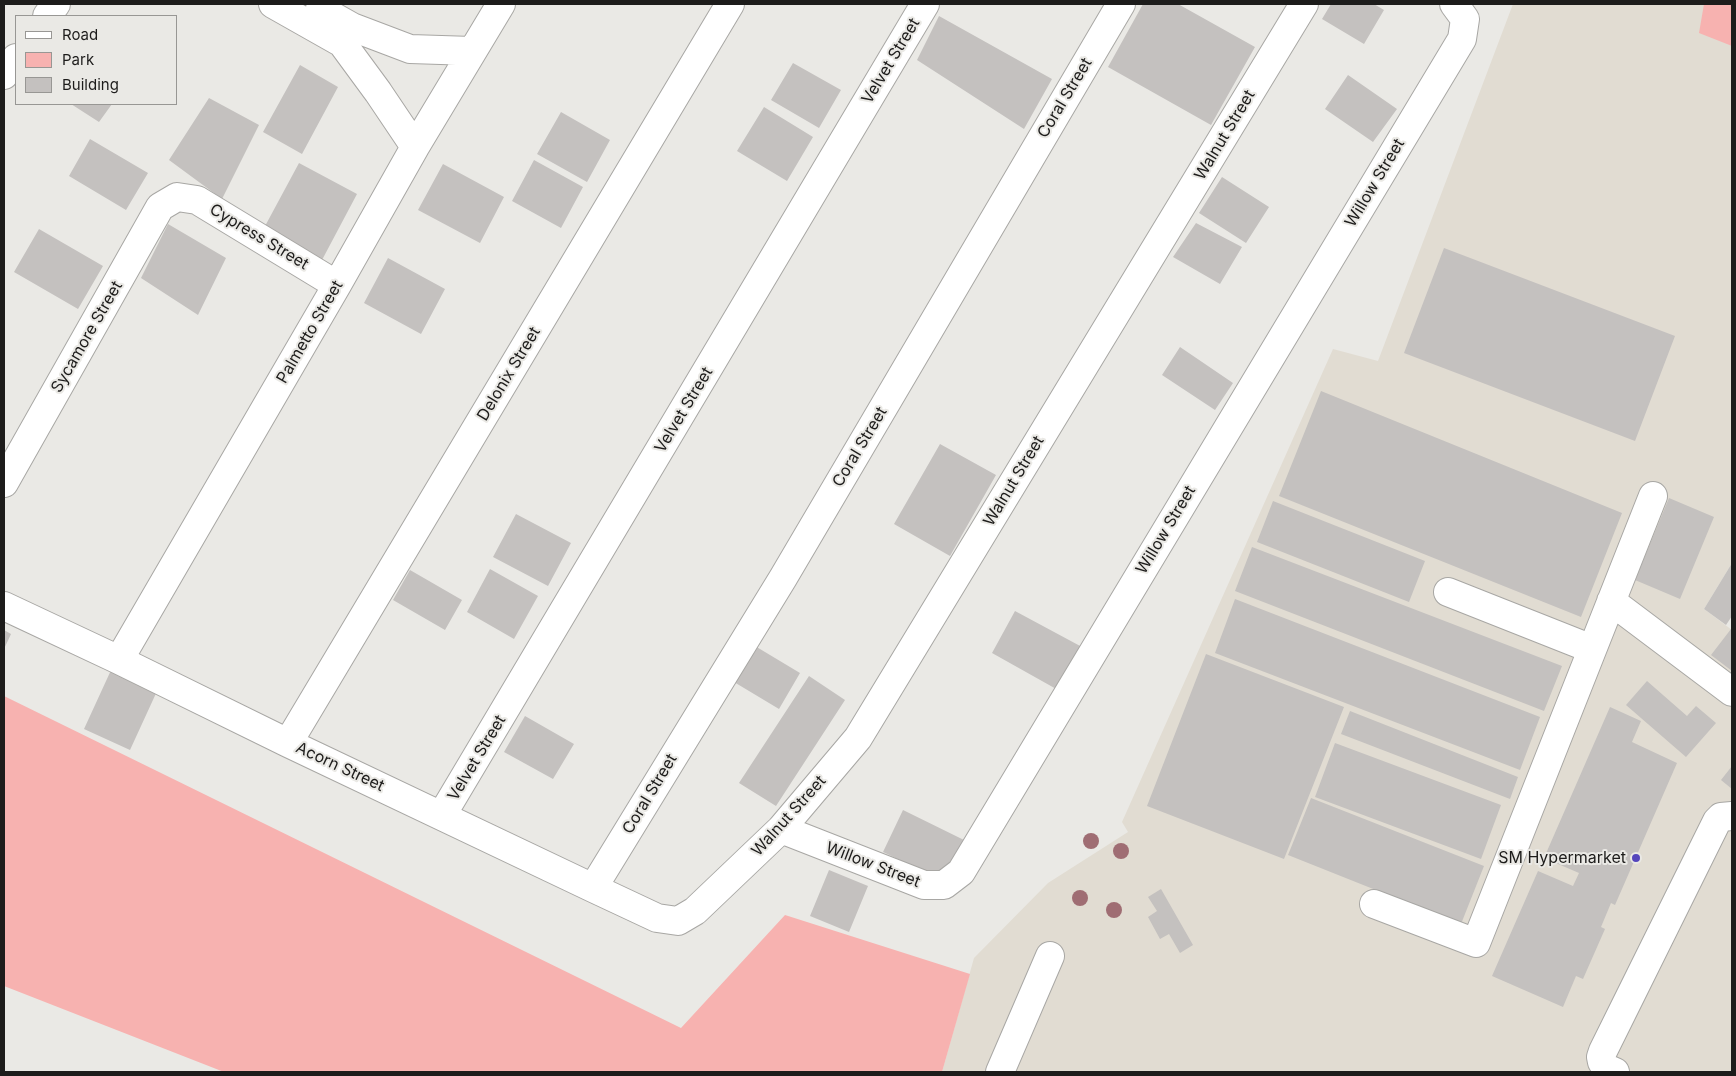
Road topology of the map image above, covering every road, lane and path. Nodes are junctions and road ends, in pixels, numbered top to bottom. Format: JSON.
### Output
{"nodes":[{"id":1,"x":56,"y":4,"type":"edge"},
{"id":2,"x":501,"y":4,"type":"edge"},
{"id":3,"x":730,"y":4,"type":"edge"},
{"id":4,"x":925,"y":4,"type":"edge"},
{"id":5,"x":1121,"y":4,"type":"edge"},
{"id":6,"x":1304,"y":4,"type":"edge"},
{"id":7,"x":293,"y":6,"type":"edge"},
{"id":8,"x":1460,"y":11,"type":"edge"},
{"id":9,"x":48,"y":15,"type":"edge"},
{"id":10,"x":472,"y":51,"type":"junction"},
{"id":11,"x":15,"y":59,"type":"edge"},
{"id":12,"x":4,"y":75,"type":"edge"},
{"id":13,"x":415,"y":148,"type":"junction"},
{"id":14,"x":177,"y":197,"type":"joint"},
{"id":15,"x":338,"y":285,"type":"junction"},
{"id":16,"x":4,"y":484,"type":"edge"},
{"id":17,"x":1653,"y":496,"type":"dead end"},
{"id":18,"x":1448,"y":592,"type":"dead end"},
{"id":19,"x":1611,"y":601,"type":"junction"},
{"id":20,"x":4,"y":606,"type":"edge"},
{"id":21,"x":1592,"y":649,"type":"junction"},
{"id":22,"x":119,"y":660,"type":"junction"},
{"id":23,"x":1732,"y":692,"type":"edge"},
{"id":24,"x":288,"y":744,"type":"junction"},
{"id":25,"x":442,"y":815,"type":"junction"},
{"id":26,"x":1732,"y":816,"type":"edge"},
{"id":27,"x":782,"y":829,"type":"junction"},
{"id":28,"x":593,"y":888,"type":"junction"},
{"id":29,"x":1374,"y":904,"type":"dead end"},
{"id":30,"x":678,"y":921,"type":"joint"},
{"id":31,"x":1050,"y":956,"type":"dead end"},
{"id":32,"x":1000,"y":1072,"type":"edge"},
{"id":33,"x":1615,"y":1072,"type":"edge"}],
"edges":[{"from":1,"to":9,"type":"street"},
{"from":2,"to":10,"type":"street","name":"Palmetto Street"},
{"from":3,"to":24,"type":"street","name":"Delonix Street"},
{"from":4,"to":25,"type":"street","name":"Velvet Street"},
{"from":5,"to":28,"type":"street","name":"Coral Street"},
{"from":6,"to":27,"type":"street","name":"Walnut Street"},
{"from":7,"to":10,"type":"street"},
{"from":7,"to":13,"type":"street"},
{"from":8,"to":27,"type":"street","name":"Willow Street"},
{"from":10,"to":13,"type":"street","name":"Palmetto Street"},
{"from":11,"to":12,"type":"street"},
{"from":13,"to":15,"type":"street","name":"Palmetto Street"},
{"from":14,"to":15,"type":"street","name":"Cypress Street"},
{"from":14,"to":16,"type":"street","name":"Sycamore Street"},
{"from":15,"to":22,"type":"street","name":"Palmetto Street"},
{"from":17,"to":19,"type":"street"},
{"from":18,"to":21,"type":"street"},
{"from":19,"to":21,"type":"street"},
{"from":19,"to":23,"type":"street"},
{"from":20,"to":22,"type":"street","name":"Acorn Street"},
{"from":21,"to":29,"type":"street"},
{"from":22,"to":24,"type":"street","name":"Acorn Street"},
{"from":24,"to":25,"type":"street","name":"Acorn Street"},
{"from":25,"to":28,"type":"street","name":"Acorn Street"},
{"from":26,"to":33,"type":"street"},
{"from":27,"to":30,"type":"street","name":"Walnut Street"},
{"from":28,"to":30,"type":"street","name":"Acorn Street"},
{"from":31,"to":32,"type":"street"}]}
